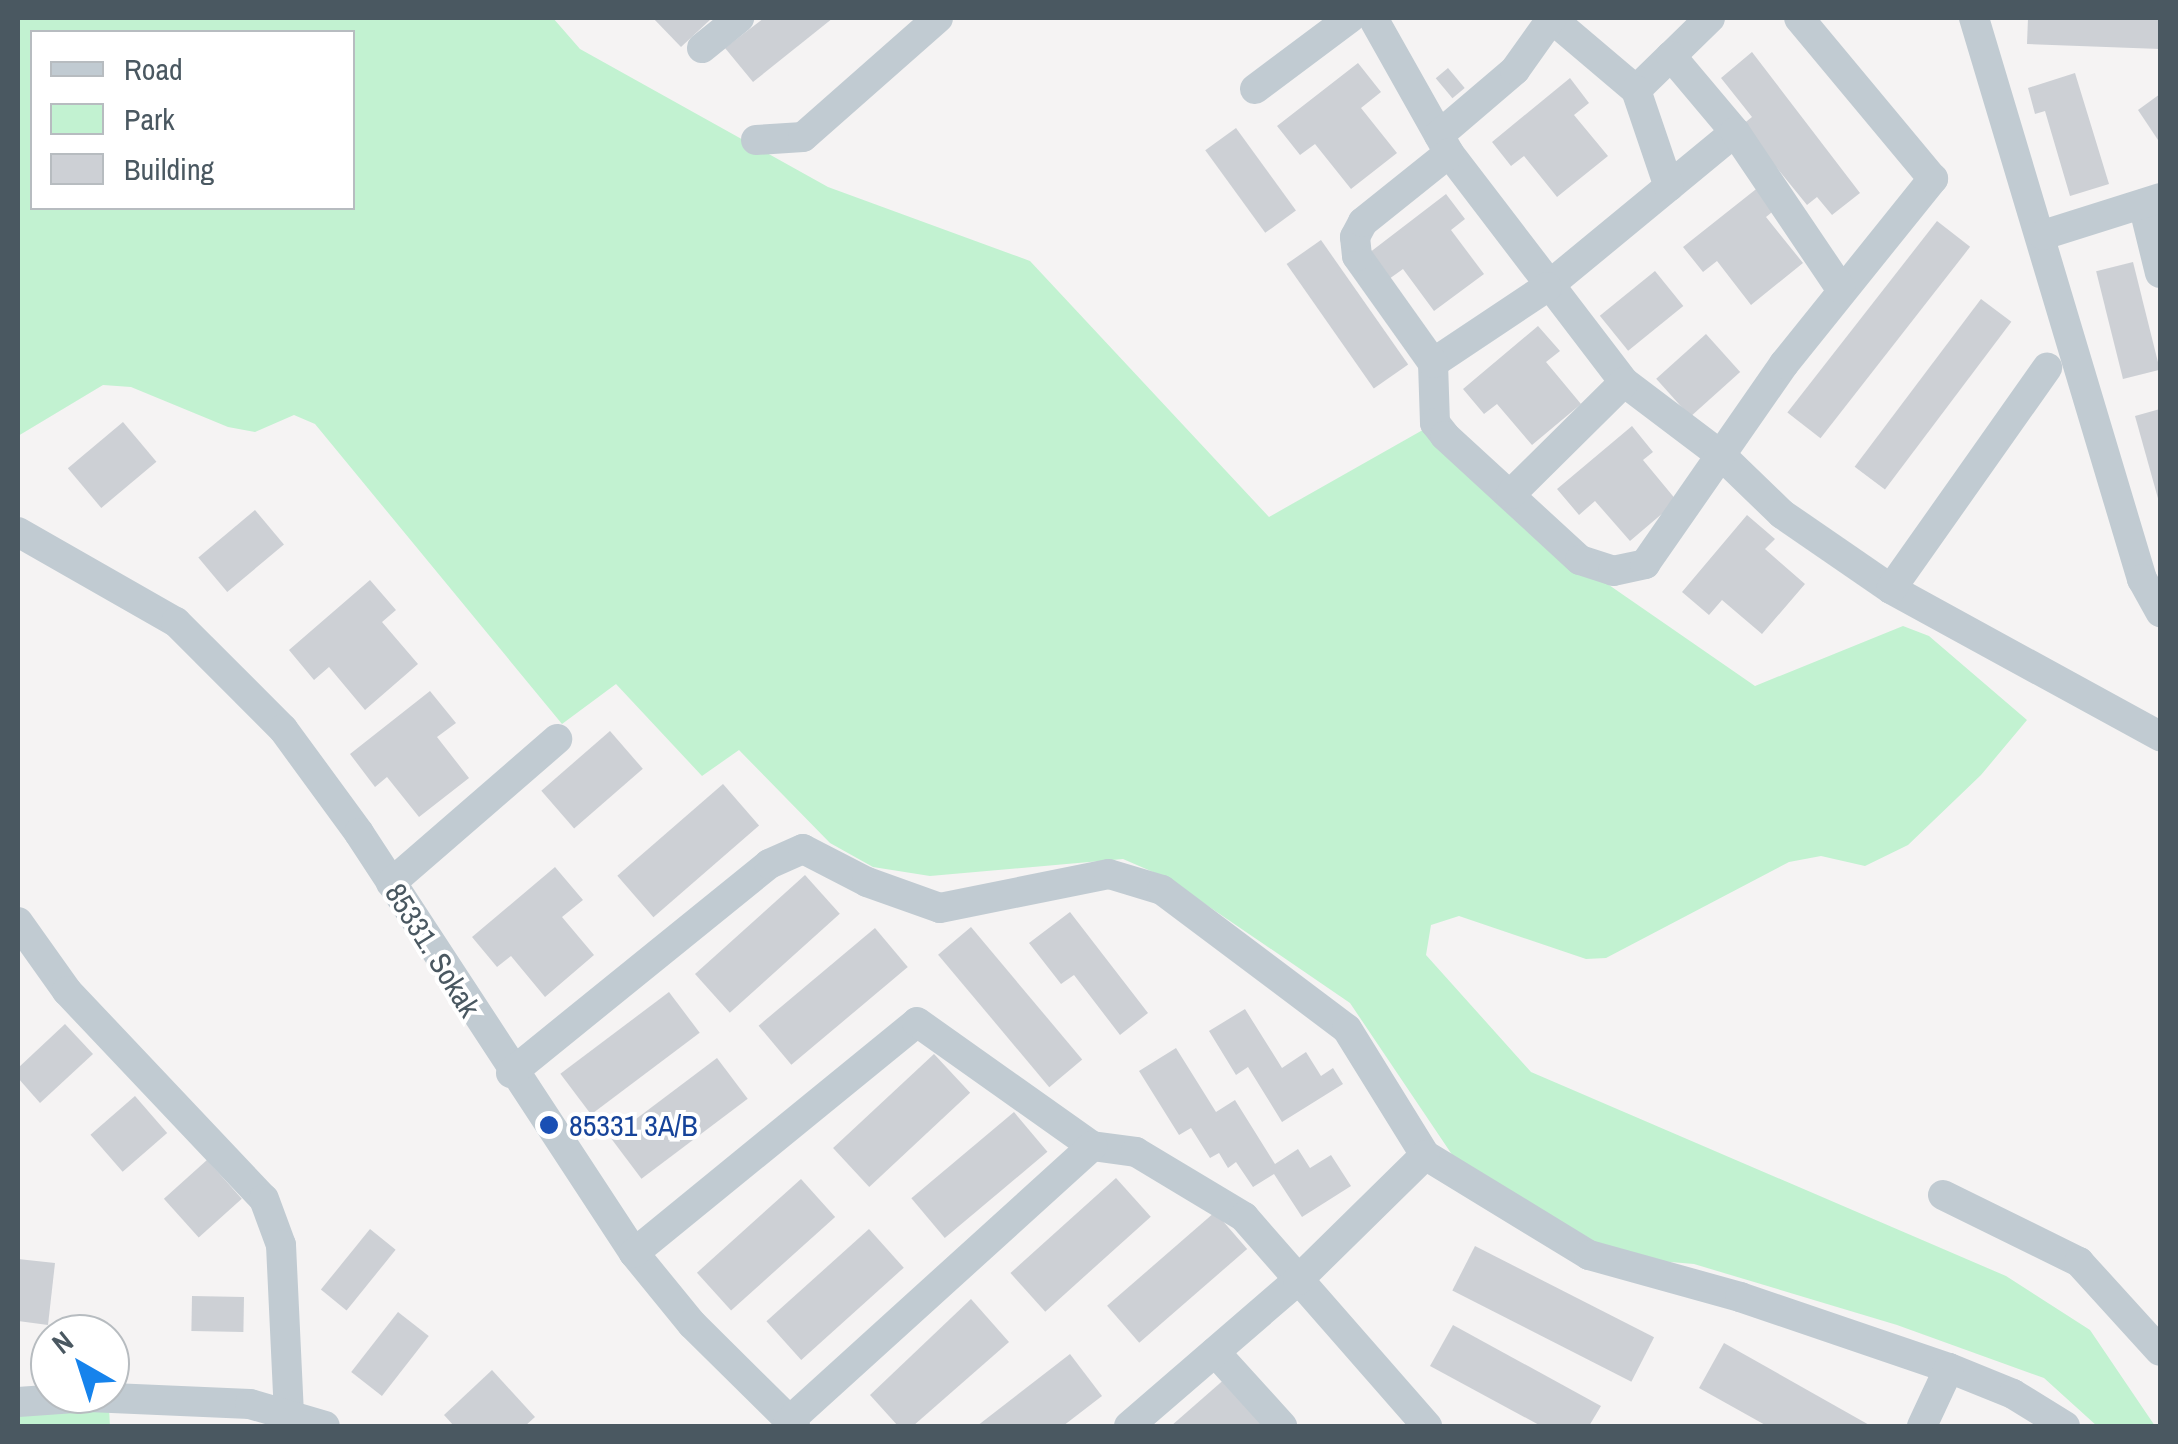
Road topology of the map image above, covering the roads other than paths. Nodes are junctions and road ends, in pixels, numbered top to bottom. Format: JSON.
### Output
{"nodes":[{"id":1,"x":740,"y":18,"type":"edge"},
{"id":2,"x":938,"y":18,"type":"edge"},
{"id":3,"x":1350,"y":18,"type":"edge"},
{"id":4,"x":1373,"y":18,"type":"edge"},
{"id":5,"x":1552,"y":18,"type":"edge"},
{"id":6,"x":1710,"y":18,"type":"edge"},
{"id":7,"x":1799,"y":18,"type":"edge"},
{"id":8,"x":1974,"y":18,"type":"edge"},
{"id":9,"x":702,"y":48,"type":"dead end"},
{"id":10,"x":1671,"y":56,"type":"junction"},
{"id":11,"x":1255,"y":90,"type":"dead end"},
{"id":12,"x":1636,"y":90,"type":"junction"},
{"id":13,"x":1735,"y":132,"type":"junction"},
{"id":14,"x":756,"y":140,"type":"dead end"},
{"id":15,"x":1444,"y":144,"type":"junction"},
{"id":16,"x":1669,"y":187,"type":"junction"},
{"id":17,"x":2152,"y":201,"type":"edge"},
{"id":18,"x":2043,"y":236,"type":"junction"},
{"id":19,"x":2160,"y":272,"type":"edge"},
{"id":20,"x":1548,"y":286,"type":"junction"},
{"id":21,"x":1841,"y":288,"type":"junction"},
{"id":22,"x":1434,"y":363,"type":"junction"},
{"id":23,"x":2046,"y":368,"type":"dead end"},
{"id":24,"x":1624,"y":382,"type":"junction"},
{"id":25,"x":1723,"y":457,"type":"junction"},
{"id":26,"x":1511,"y":494,"type":"junction"},
{"id":27,"x":18,"y":532,"type":"edge"},
{"id":28,"x":1892,"y":589,"type":"junction"},
{"id":29,"x":2160,"y":612,"type":"edge"},
{"id":30,"x":2160,"y":736,"type":"edge"},
{"id":31,"x":557,"y":739,"type":"dead end"},
{"id":32,"x":391,"y":883,"type":"junction"},
{"id":33,"x":18,"y":922,"type":"edge"},
{"id":34,"x":511,"y":1072,"type":"junction"},
{"id":35,"x":1092,"y":1146,"type":"junction"},
{"id":36,"x":1425,"y":1154,"type":"junction"},
{"id":37,"x":1943,"y":1196,"type":"dead end"},
{"id":38,"x":634,"y":1254,"type":"junction"},
{"id":39,"x":1298,"y":1280,"type":"junction"},
{"id":40,"x":2160,"y":1351,"type":"edge"},
{"id":41,"x":1215,"y":1352,"type":"junction"},
{"id":42,"x":1949,"y":1368,"type":"junction"},
{"id":43,"x":130,"y":1412,"type":"edge"},
{"id":44,"x":289,"y":1412,"type":"junction"},
{"id":45,"x":792,"y":1424,"type":"edge"},
{"id":46,"x":325,"y":1426,"type":"edge"},
{"id":47,"x":1129,"y":1426,"type":"edge"},
{"id":48,"x":1282,"y":1426,"type":"edge"},
{"id":49,"x":1427,"y":1426,"type":"edge"},
{"id":50,"x":1922,"y":1426,"type":"edge"},
{"id":51,"x":2065,"y":1426,"type":"edge"}],
"edges":[{"from":1,"to":9,"type":"street"},
{"from":2,"to":14,"type":"street"},
{"from":3,"to":11,"type":"street"},
{"from":4,"to":15,"type":"street"},
{"from":5,"to":12,"type":"street"},
{"from":5,"to":15,"type":"street"},
{"from":6,"to":10,"type":"street"},
{"from":7,"to":21,"type":"street"},
{"from":8,"to":18,"type":"street"},
{"from":10,"to":12,"type":"street"},
{"from":10,"to":13,"type":"street"},
{"from":12,"to":16,"type":"street"},
{"from":13,"to":16,"type":"street"},
{"from":13,"to":21,"type":"street"},
{"from":15,"to":20,"type":"street"},
{"from":15,"to":22,"type":"street"},
{"from":16,"to":20,"type":"street"},
{"from":17,"to":18,"type":"street"},
{"from":17,"to":19,"type":"street"},
{"from":18,"to":29,"type":"street"},
{"from":20,"to":22,"type":"street"},
{"from":20,"to":24,"type":"street"},
{"from":21,"to":25,"type":"street"},
{"from":22,"to":26,"type":"street"},
{"from":23,"to":28,"type":"street"},
{"from":24,"to":25,"type":"street"},
{"from":24,"to":26,"type":"street"},
{"from":25,"to":26,"type":"street"},
{"from":25,"to":28,"type":"street"},
{"from":27,"to":32,"type":"street","name":"85331. Sokak"},
{"from":28,"to":30,"type":"street"},
{"from":31,"to":32,"type":"street"},
{"from":32,"to":34,"type":"street","name":"85331. Sokak"},
{"from":33,"to":44,"type":"street"},
{"from":34,"to":36,"type":"street"},
{"from":34,"to":38,"type":"street","name":"85331. Sokak"},
{"from":35,"to":38,"type":"street"},
{"from":35,"to":39,"type":"street"},
{"from":35,"to":45,"type":"street"},
{"from":36,"to":39,"type":"street"},
{"from":36,"to":42,"type":"street"},
{"from":37,"to":40,"type":"street"},
{"from":38,"to":45,"type":"street","name":"85331. Sokak"},
{"from":39,"to":41,"type":"street"},
{"from":39,"to":49,"type":"street"},
{"from":41,"to":47,"type":"street"},
{"from":41,"to":48,"type":"street"},
{"from":42,"to":50,"type":"street"},
{"from":42,"to":51,"type":"street"},
{"from":43,"to":44,"type":"street"},
{"from":44,"to":46,"type":"street"}]}
